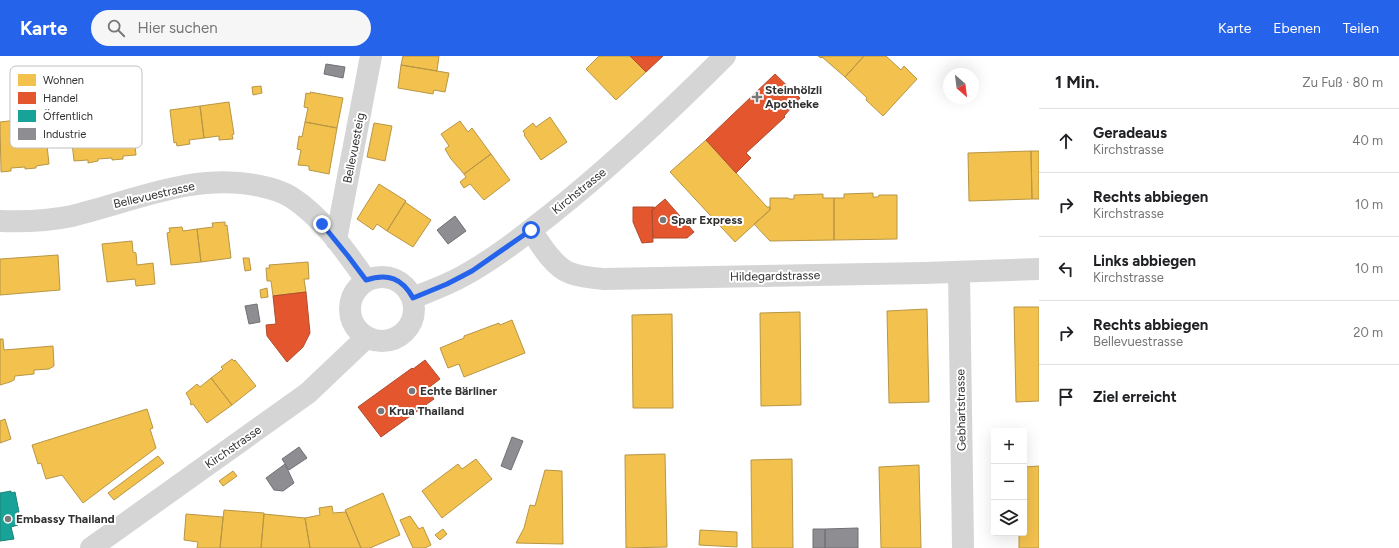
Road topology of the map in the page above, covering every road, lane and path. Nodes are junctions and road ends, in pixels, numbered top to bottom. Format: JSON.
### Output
{"nodes":[{"id":1,"x":371,"y":56,"type":"edge"},
{"id":2,"x":725,"y":56,"type":"edge"},
{"id":3,"x":0,"y":221,"type":"edge"},
{"id":4,"x":531,"y":230,"type":"junction"},
{"id":5,"x":336,"y":240,"type":"junction"},
{"id":6,"x":1039,"y":269,"type":"edge"},
{"id":7,"x":959,"y":272,"type":"junction"},
{"id":8,"x":366,"y":280,"type":"junction"},
{"id":9,"x":413,"y":298,"type":"junction"},
{"id":10,"x":367,"y":337,"type":"junction"},
{"id":11,"x":104,"y":544,"type":"edge"},
{"id":12,"x":963,"y":548,"type":"edge"}],
"edges":[{"from":1,"to":5,"type":"street","name":"Bellevuesteig"},
{"from":2,"to":4,"type":"street","name":"Kirchstrasse"},
{"from":3,"to":5,"type":"street","name":"Bellevuestrasse"},
{"from":4,"to":7,"type":"street","name":"Hildegardstrasse"},
{"from":4,"to":9,"type":"street","name":"Kirchstrasse"},
{"from":5,"to":8,"type":"street","name":"Bellevuestrasse"},
{"from":6,"to":7,"type":"street","name":"Hildegardstrasse"},
{"from":7,"to":12,"type":"street","name":"Gebhartstrasse"},
{"from":8,"to":9,"type":"street"},
{"from":8,"to":10,"type":"street"},
{"from":9,"to":10,"type":"street"},
{"from":10,"to":11,"type":"street","name":"Kirchstrasse"}]}
